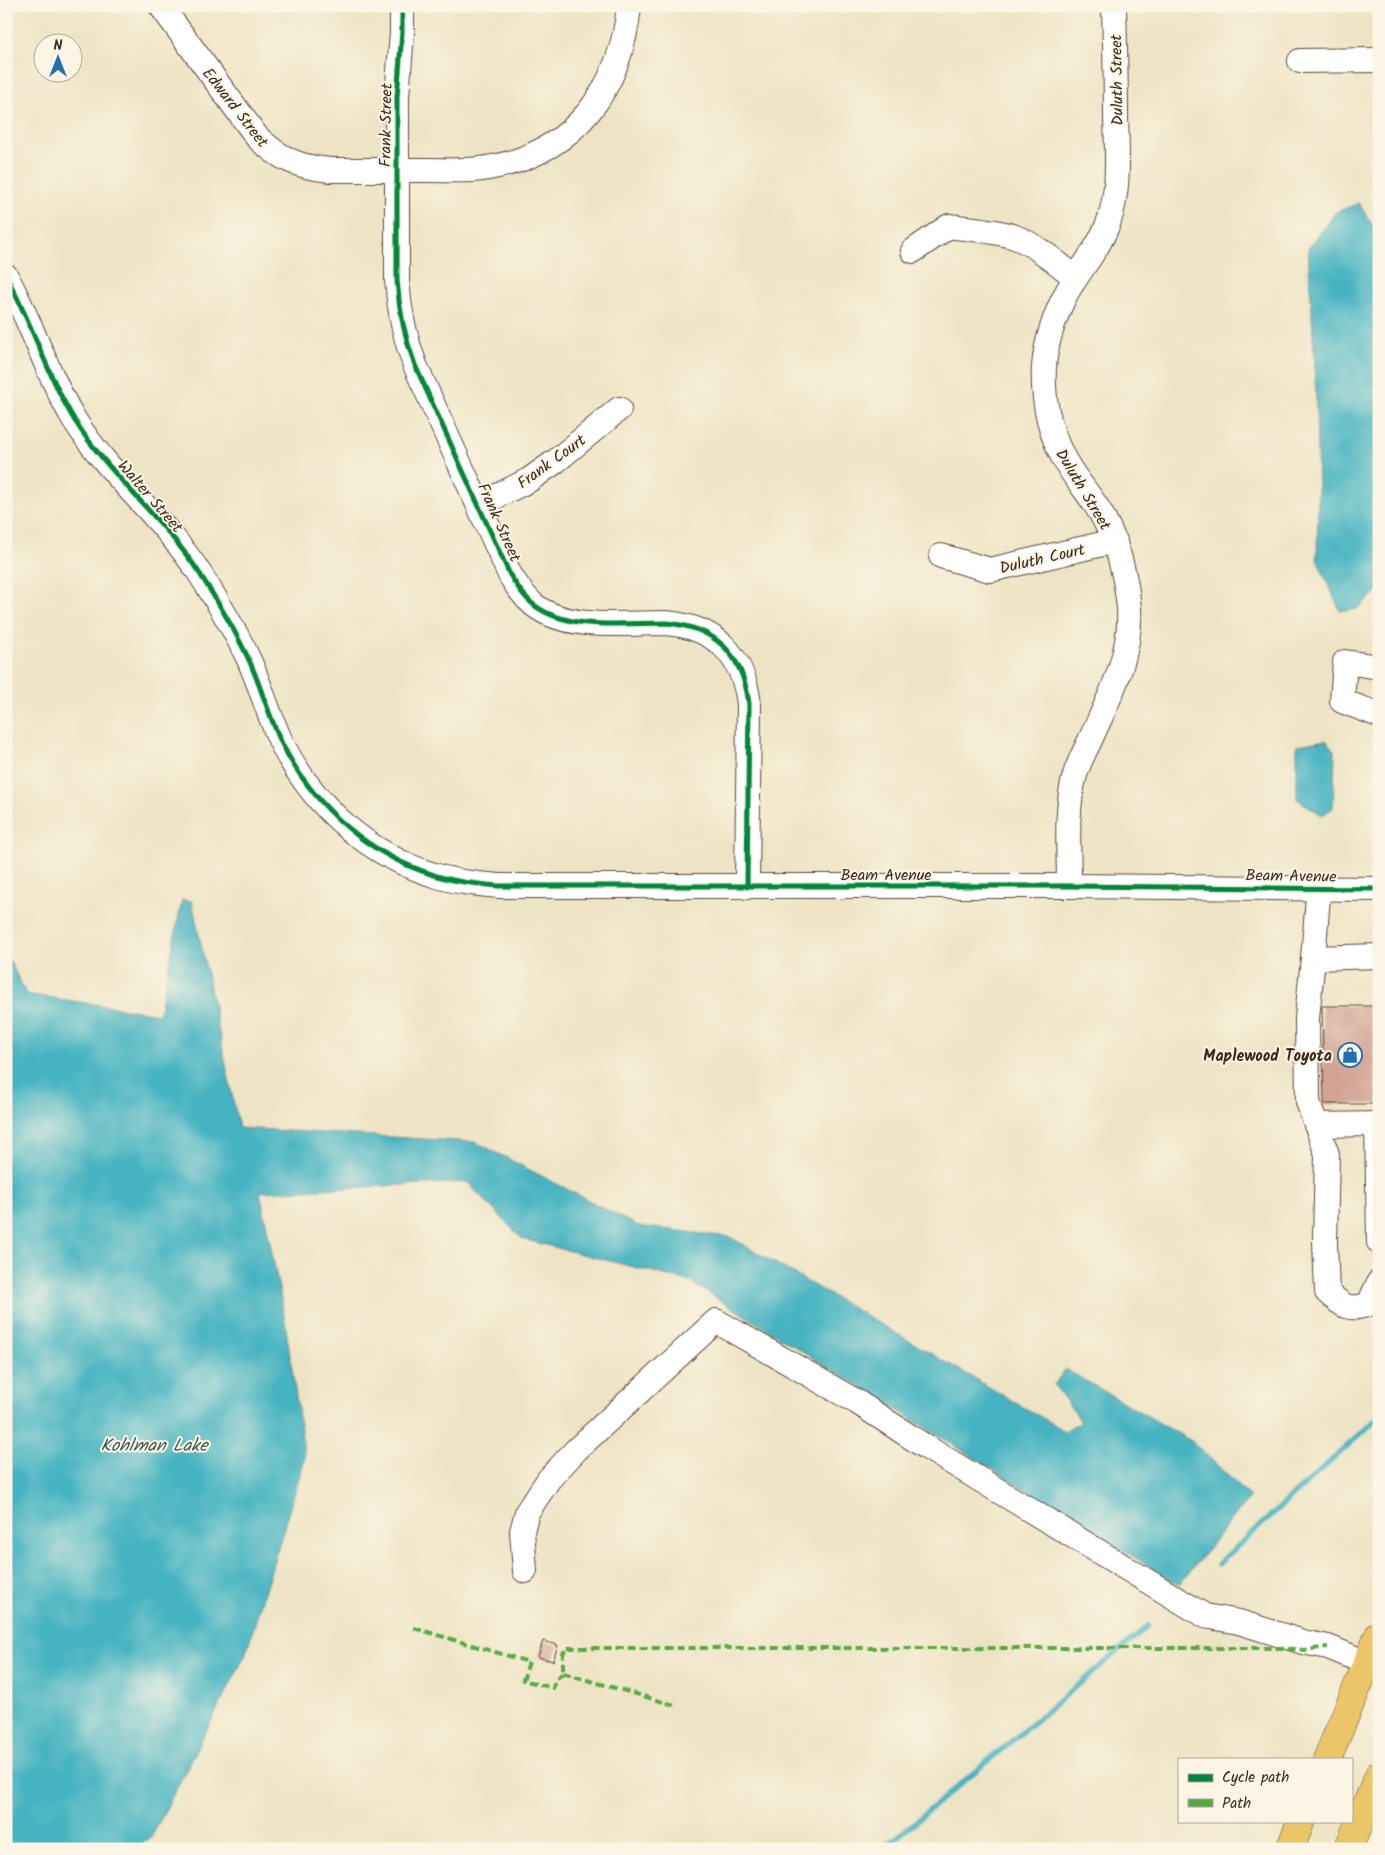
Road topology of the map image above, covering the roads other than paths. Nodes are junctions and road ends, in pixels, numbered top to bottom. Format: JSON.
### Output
{"nodes":[{"id":1,"x":161,"y":6,"type":"edge"},
{"id":2,"x":402,"y":6,"type":"edge"},
{"id":3,"x":629,"y":6,"type":"edge"},
{"id":4,"x":1114,"y":6,"type":"edge"},
{"id":5,"x":1379,"y":60,"type":"edge"},
{"id":6,"x":1300,"y":61,"type":"dead end"},
{"id":7,"x":397,"y":170,"type":"junction"},
{"id":8,"x":913,"y":251,"type":"dead end"},
{"id":9,"x":6,"y":276,"type":"edge"},
{"id":10,"x":1076,"y":278,"type":"junction"},
{"id":11,"x":619,"y":409,"type":"dead end"},
{"id":12,"x":479,"y":505,"type":"junction"},
{"id":13,"x":1115,"y":541,"type":"junction"},
{"id":14,"x":941,"y":556,"type":"dead end"},
{"id":15,"x":1379,"y":667,"type":"edge"},
{"id":16,"x":1379,"y":715,"type":"edge"},
{"id":17,"x":397,"y":861,"type":"joint"},
{"id":18,"x":1069,"y":886,"type":"junction"},
{"id":19,"x":747,"y":887,"type":"junction"},
{"id":20,"x":1322,"y":888,"type":"junction"},
{"id":21,"x":1379,"y":889,"type":"edge"},
{"id":22,"x":1379,"y":956,"type":"edge"},
{"id":23,"x":1313,"y":958,"type":"junction"},
{"id":24,"x":1378,"y":1124,"type":"edge"},
{"id":25,"x":1316,"y":1125,"type":"junction"},
{"id":26,"x":1379,"y":1242,"type":"edge"},
{"id":27,"x":1379,"y":1282,"type":"edge"},
{"id":28,"x":525,"y":1571,"type":"dead end"},
{"id":29,"x":1379,"y":1636,"type":"edge"},
{"id":30,"x":1367,"y":1663,"type":"junction"},
{"id":31,"x":1327,"y":1758,"type":"edge"},
{"id":32,"x":1379,"y":1775,"type":"edge"},
{"id":33,"x":1301,"y":1822,"type":"edge"},
{"id":34,"x":1290,"y":1849,"type":"edge"},
{"id":35,"x":1348,"y":1849,"type":"edge"}],
"edges":[{"from":1,"to":7,"type":"street","name":"Edward Street"},
{"from":2,"to":7,"type":"street","name":"Frank Street"},
{"from":3,"to":7,"type":"street","name":"Edward Street"},
{"from":4,"to":10,"type":"street","name":"Duluth Street"},
{"from":5,"to":6,"type":"street"},
{"from":7,"to":12,"type":"street","name":"Frank Street"},
{"from":8,"to":10,"type":"street"},
{"from":9,"to":17,"type":"street","name":"Walter Street"},
{"from":10,"to":13,"type":"street","name":"Duluth Street"},
{"from":11,"to":12,"type":"street","name":"Frank Court"},
{"from":12,"to":19,"type":"street","name":"Frank Street"},
{"from":13,"to":14,"type":"street","name":"Duluth Court"},
{"from":13,"to":18,"type":"street","name":"Duluth Street"},
{"from":15,"to":16,"type":"street"},
{"from":17,"to":19,"type":"street","name":"Beam Avenue"},
{"from":18,"to":19,"type":"street","name":"Beam Avenue"},
{"from":18,"to":20,"type":"street","name":"Beam Avenue"},
{"from":20,"to":21,"type":"street","name":"Beam Avenue"},
{"from":20,"to":23,"type":"street"},
{"from":22,"to":23,"type":"street"},
{"from":23,"to":25,"type":"street"},
{"from":24,"to":25,"type":"street"},
{"from":24,"to":26,"type":"street"},
{"from":25,"to":27,"type":"street"},
{"from":28,"to":30,"type":"street"},
{"from":29,"to":30,"type":"main road"},
{"from":30,"to":31,"type":"main road"},
{"from":32,"to":35,"type":"main road"},
{"from":33,"to":34,"type":"main road"}]}
